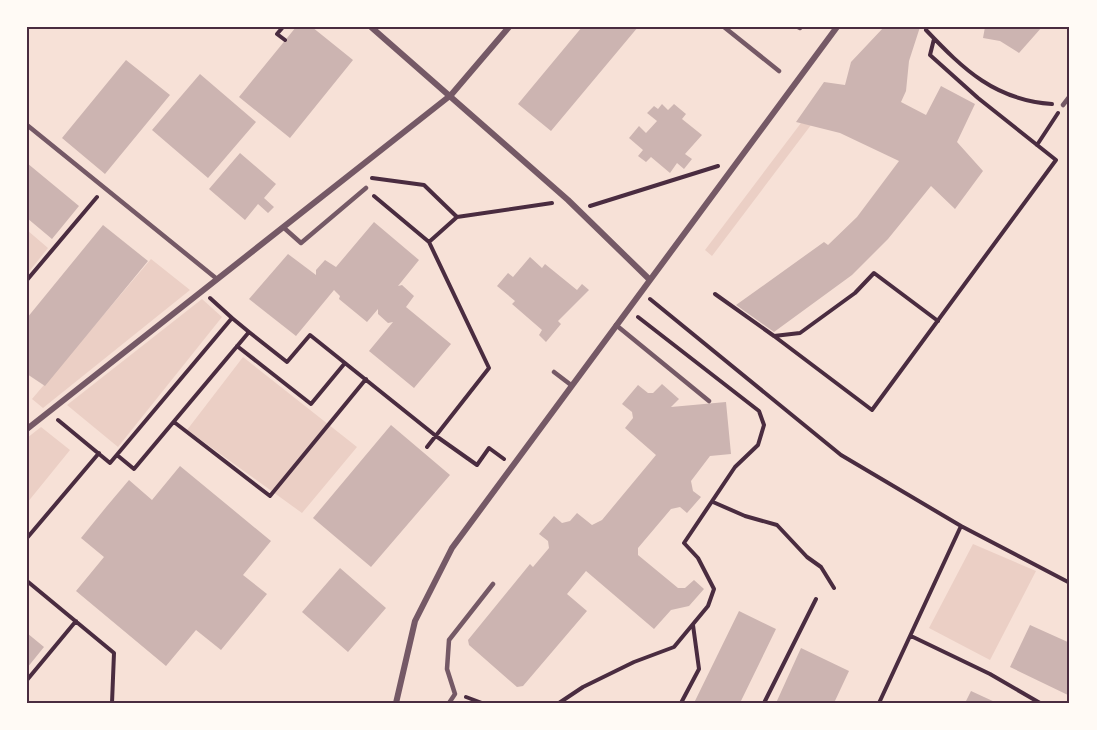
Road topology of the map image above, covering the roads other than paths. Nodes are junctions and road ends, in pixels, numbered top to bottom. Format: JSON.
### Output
{"nodes":[{"id":1,"x":372,"y":27,"type":"edge"},
{"id":2,"x":509,"y":27,"type":"edge"},
{"id":3,"x":724,"y":27,"type":"edge"},
{"id":4,"x":837,"y":27,"type":"edge"},
{"id":5,"x":779,"y":71,"type":"dead end"},
{"id":6,"x":451,"y":95,"type":"junction"},
{"id":7,"x":1070,"y":96,"type":"edge"},
{"id":8,"x":1063,"y":105,"type":"road end"},
{"id":9,"x":27,"y":125,"type":"edge"},
{"id":10,"x":366,"y":189,"type":"road end"},
{"id":11,"x":282,"y":227,"type":"junction"},
{"id":12,"x":217,"y":279,"type":"junction"},
{"id":13,"x":649,"y":279,"type":"junction"},
{"id":14,"x":615,"y":324,"type":"junction"},
{"id":15,"x":554,"y":372,"type":"dead end"},
{"id":16,"x":571,"y":385,"type":"junction"},
{"id":17,"x":709,"y":401,"type":"dead end"},
{"id":18,"x":27,"y":429,"type":"edge"},
{"id":19,"x":493,"y":584,"type":"dead end"},
{"id":20,"x":396,"y":703,"type":"edge"},
{"id":21,"x":449,"y":703,"type":"edge"}],
"edges":[{"from":1,"to":6,"type":"street"},
{"from":2,"to":6,"type":"street"},
{"from":3,"to":5,"type":"lane"},
{"from":4,"to":13,"type":"street"},
{"from":6,"to":11,"type":"street"},
{"from":6,"to":13,"type":"street"},
{"from":7,"to":8,"type":"lane"},
{"from":9,"to":12,"type":"lane"},
{"from":10,"to":11,"type":"lane"},
{"from":11,"to":12,"type":"street"},
{"from":12,"to":18,"type":"street"},
{"from":13,"to":14,"type":"street"},
{"from":14,"to":16,"type":"street"},
{"from":14,"to":17,"type":"lane"},
{"from":15,"to":16,"type":"lane"},
{"from":16,"to":20,"type":"street"},
{"from":19,"to":21,"type":"lane"}]}
